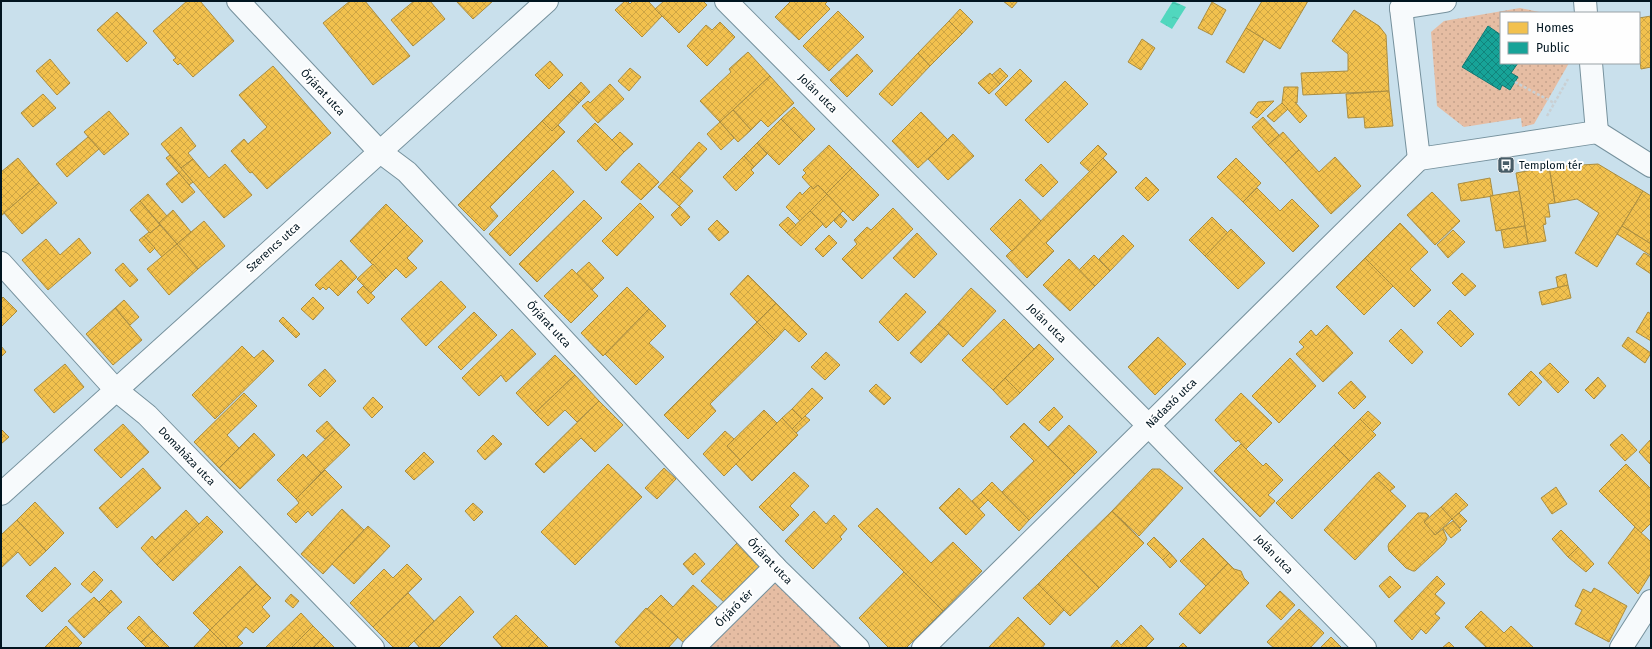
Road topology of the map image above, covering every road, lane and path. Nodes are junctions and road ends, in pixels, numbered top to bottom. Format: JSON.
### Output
{"nodes":[{"id":1,"x":238,"y":1,"type":"edge"},
{"id":2,"x":546,"y":1,"type":"edge"},
{"id":3,"x":726,"y":1,"type":"edge"},
{"id":4,"x":1445,"y":1,"type":"edge"},
{"id":5,"x":1585,"y":1,"type":"edge"},
{"id":6,"x":1396,"y":4,"type":"edge"},
{"id":7,"x":1586,"y":12,"type":"edge"},
{"id":8,"x":1590,"y":64,"type":"edge"},
{"id":9,"x":1570,"y":76,"type":"dead end"},
{"id":10,"x":1515,"y":82,"type":"dead end"},
{"id":11,"x":1554,"y":103,"type":"junction"},
{"id":12,"x":1597,"y":132,"type":"junction"},
{"id":13,"x":1532,"y":142,"type":"junction"},
{"id":14,"x":379,"y":151,"type":"junction"},
{"id":15,"x":1419,"y":159,"type":"junction"},
{"id":16,"x":1651,"y":166,"type":"edge"},
{"id":17,"x":1,"y":263,"type":"edge"},
{"id":18,"x":116,"y":390,"type":"junction"},
{"id":19,"x":1148,"y":425,"type":"junction"},
{"id":20,"x":1,"y":494,"type":"edge"},
{"id":21,"x":775,"y":567,"type":"junction"},
{"id":22,"x":1651,"y":601,"type":"edge"},
{"id":23,"x":373,"y":648,"type":"edge"},
{"id":24,"x":693,"y":648,"type":"edge"},
{"id":25,"x":858,"y":648,"type":"edge"},
{"id":26,"x":923,"y":648,"type":"edge"},
{"id":27,"x":1365,"y":648,"type":"edge"},
{"id":28,"x":1621,"y":648,"type":"edge"}],
"edges":[{"from":1,"to":14,"type":"street","name":"Őrjárat utca"},
{"from":2,"to":14,"type":"street","name":"Szerencs utca"},
{"from":3,"to":19,"type":"street","name":"Jolán utca"},
{"from":4,"to":6,"type":"street"},
{"from":5,"to":7,"type":"street"},
{"from":6,"to":15,"type":"street"},
{"from":8,"to":12,"type":"street"},
{"from":9,"to":11,"type":"path"},
{"from":10,"to":11,"type":"path"},
{"from":11,"to":13,"type":"path"},
{"from":12,"to":13,"type":"street"},
{"from":12,"to":16,"type":"street"},
{"from":13,"to":15,"type":"street"},
{"from":14,"to":18,"type":"street","name":"Szerencs utca"},
{"from":14,"to":21,"type":"street","name":"Őrjárat utca"},
{"from":15,"to":19,"type":"street","name":"Nádastó utca"},
{"from":17,"to":18,"type":"street","name":"Domaháza utca"},
{"from":18,"to":20,"type":"street","name":"Szerencs utca"},
{"from":18,"to":23,"type":"street","name":"Domaháza utca"},
{"from":19,"to":26,"type":"street","name":"Nádastó utca"},
{"from":19,"to":27,"type":"street","name":"Jolán utca"},
{"from":21,"to":24,"type":"street","name":"Őrjáró tér"},
{"from":21,"to":25,"type":"street","name":"Őrjárat utca"},
{"from":22,"to":28,"type":"street"}]}
